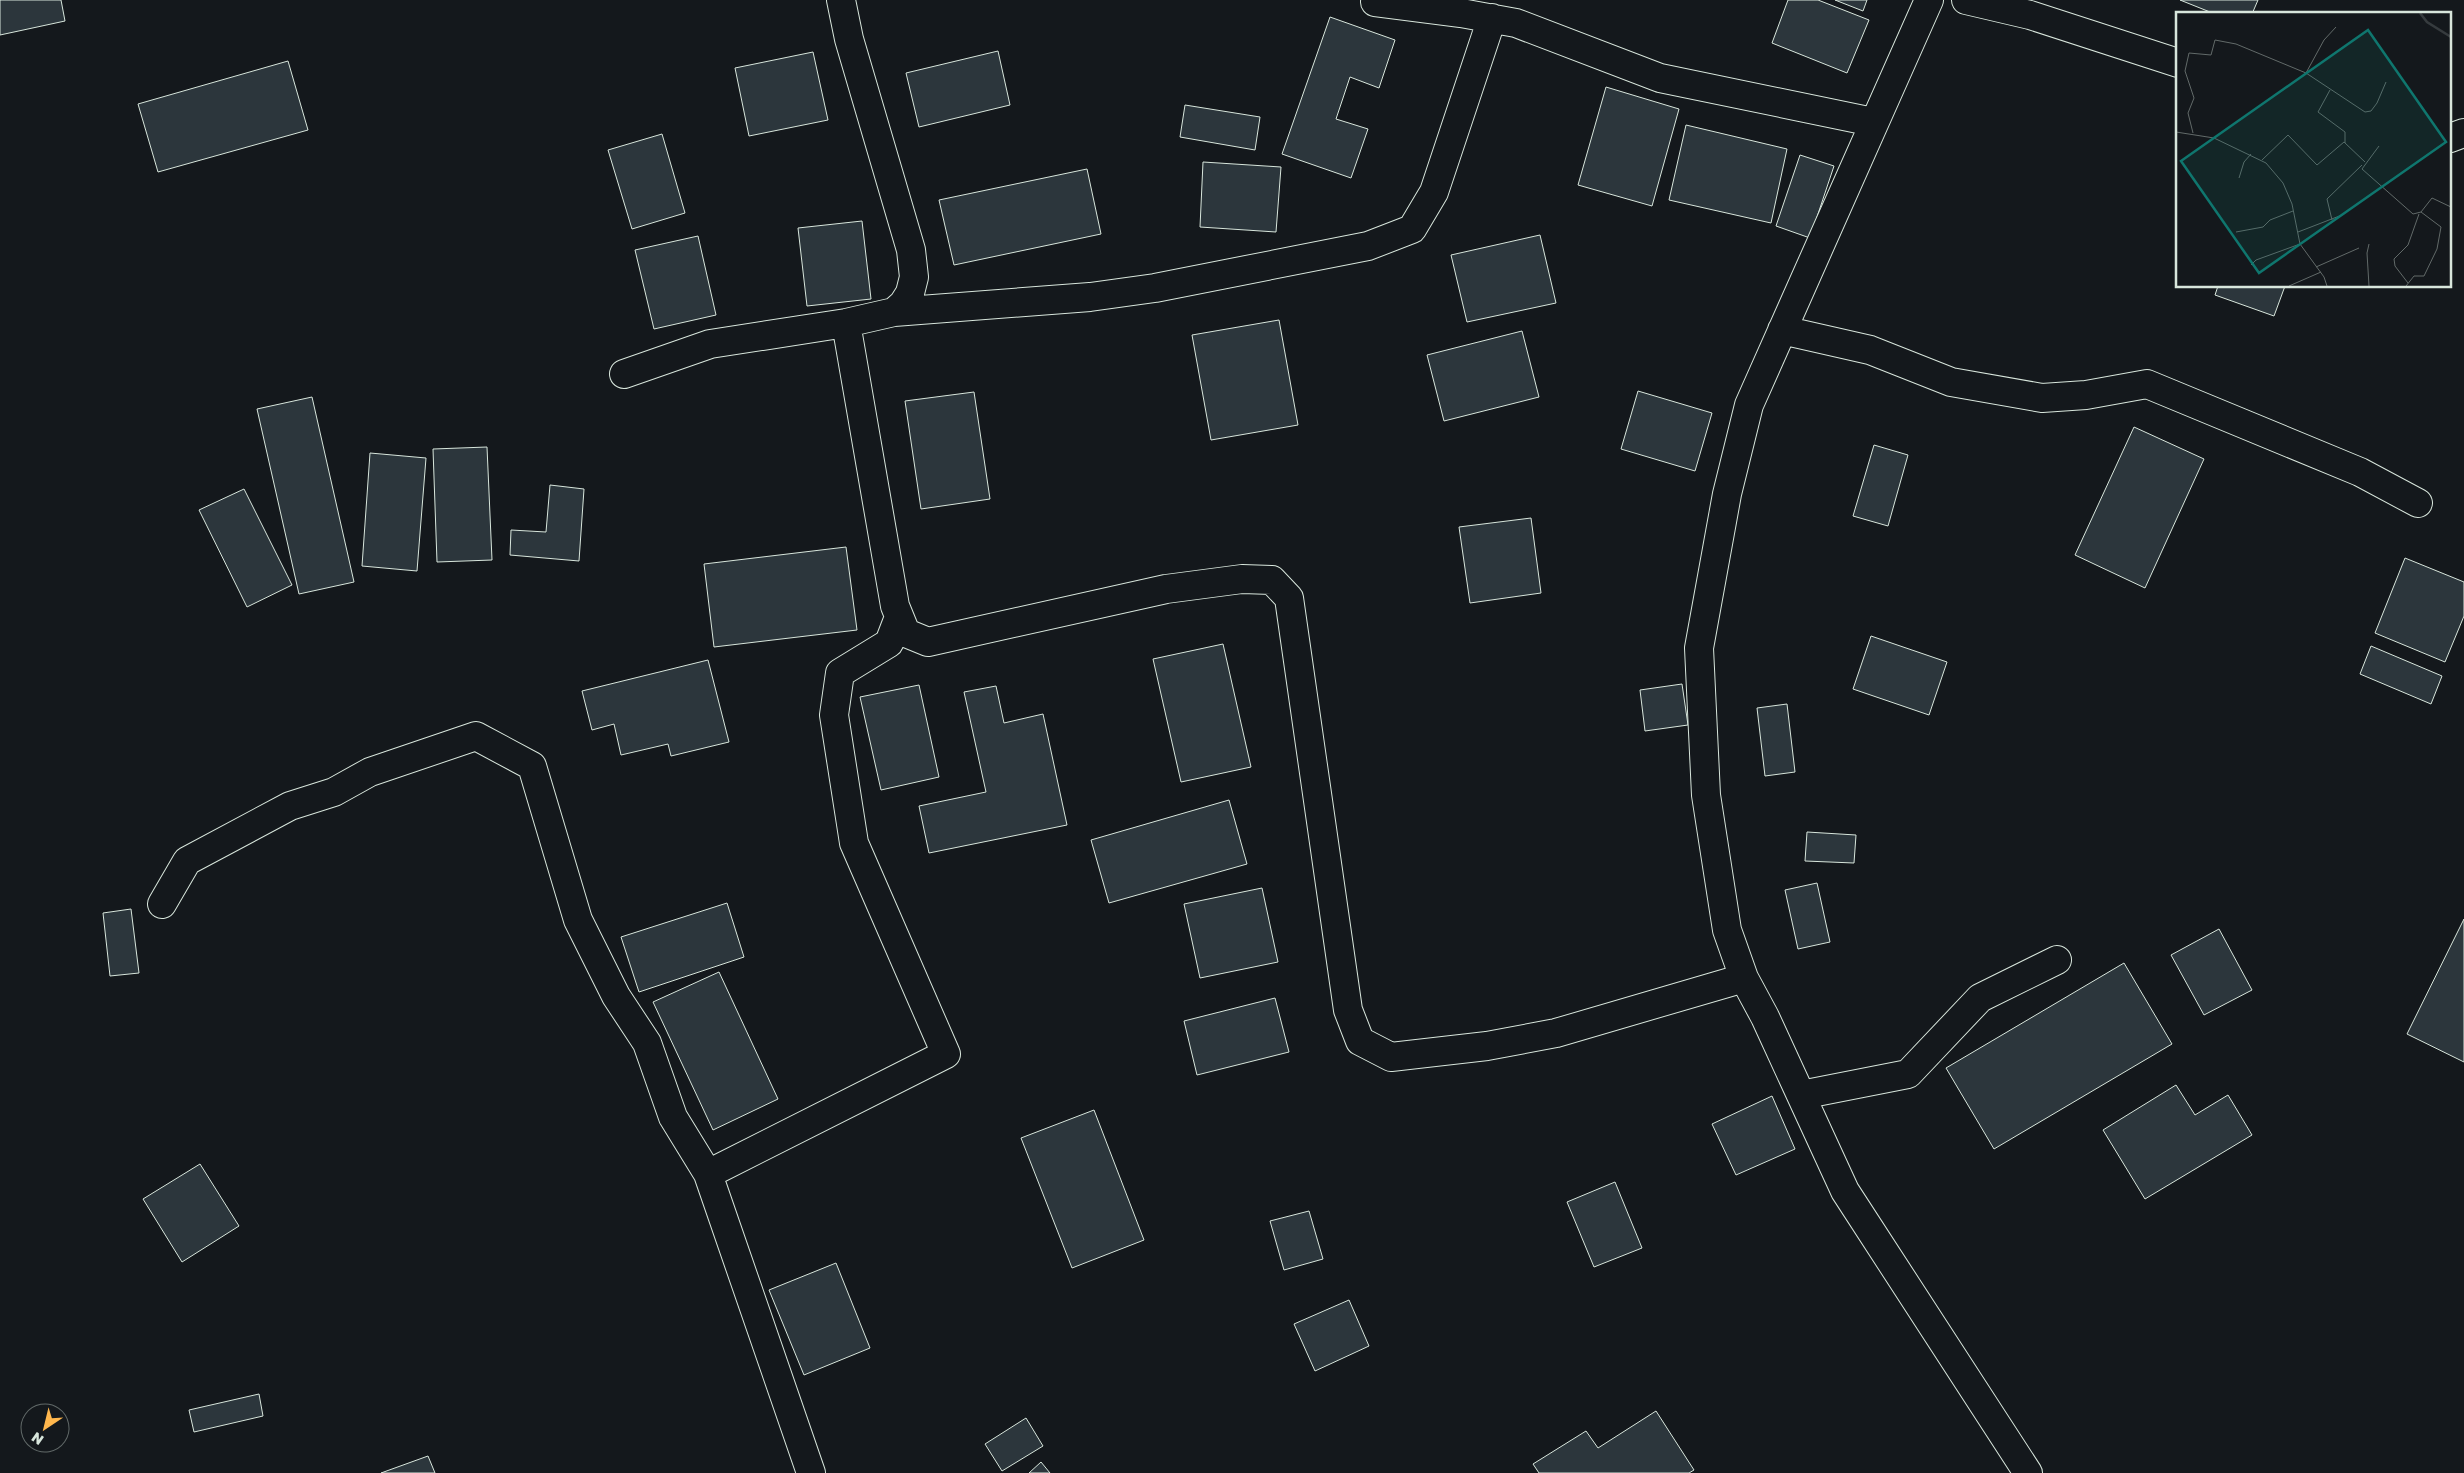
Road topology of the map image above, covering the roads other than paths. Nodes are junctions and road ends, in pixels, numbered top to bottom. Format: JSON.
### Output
{"nodes":[{"id":1,"x":841,"y":0,"type":"edge"},
{"id":2,"x":1929,"y":0,"type":"edge"},
{"id":3,"x":1966,"y":0,"type":"edge"},
{"id":4,"x":1375,"y":2,"type":"dead end"},
{"id":5,"x":1492,"y":18,"type":"junction"},
{"id":6,"x":2176,"y":61,"type":"edge"},
{"id":7,"x":1873,"y":122,"type":"junction"},
{"id":8,"x":2464,"y":133,"type":"edge"},
{"id":9,"x":2452,"y":137,"type":"edge"},
{"id":10,"x":894,"y":312,"type":"junction"},
{"id":11,"x":846,"y":323,"type":"junction"},
{"id":12,"x":1782,"y":330,"type":"junction"},
{"id":13,"x":624,"y":374,"type":"dead end"},
{"id":14,"x":2418,"y":503,"type":"dead end"},
{"id":15,"x":899,"y":617,"type":"junction"},
{"id":16,"x":162,"y":904,"type":"dead end"},
{"id":17,"x":2057,"y":960,"type":"dead end"},
{"id":18,"x":1744,"y":978,"type":"junction"},
{"id":19,"x":1801,"y":1095,"type":"junction"},
{"id":20,"x":708,"y":1174,"type":"junction"},
{"id":21,"x":812,"y":1473,"type":"edge"},
{"id":22,"x":2028,"y":1473,"type":"edge"}],
"edges":[{"from":1,"to":10,"type":"street"},
{"from":2,"to":7,"type":"street"},
{"from":3,"to":6,"type":"street"},
{"from":4,"to":5,"type":"street"},
{"from":5,"to":7,"type":"street"},
{"from":5,"to":10,"type":"street"},
{"from":7,"to":12,"type":"street"},
{"from":8,"to":9,"type":"street"},
{"from":10,"to":11,"type":"street"},
{"from":11,"to":13,"type":"street"},
{"from":11,"to":15,"type":"street"},
{"from":12,"to":14,"type":"street"},
{"from":12,"to":18,"type":"street"},
{"from":15,"to":18,"type":"street"},
{"from":15,"to":20,"type":"street"},
{"from":16,"to":20,"type":"street"},
{"from":17,"to":19,"type":"street"},
{"from":18,"to":19,"type":"street"},
{"from":19,"to":22,"type":"street"},
{"from":20,"to":21,"type":"street"}]}
